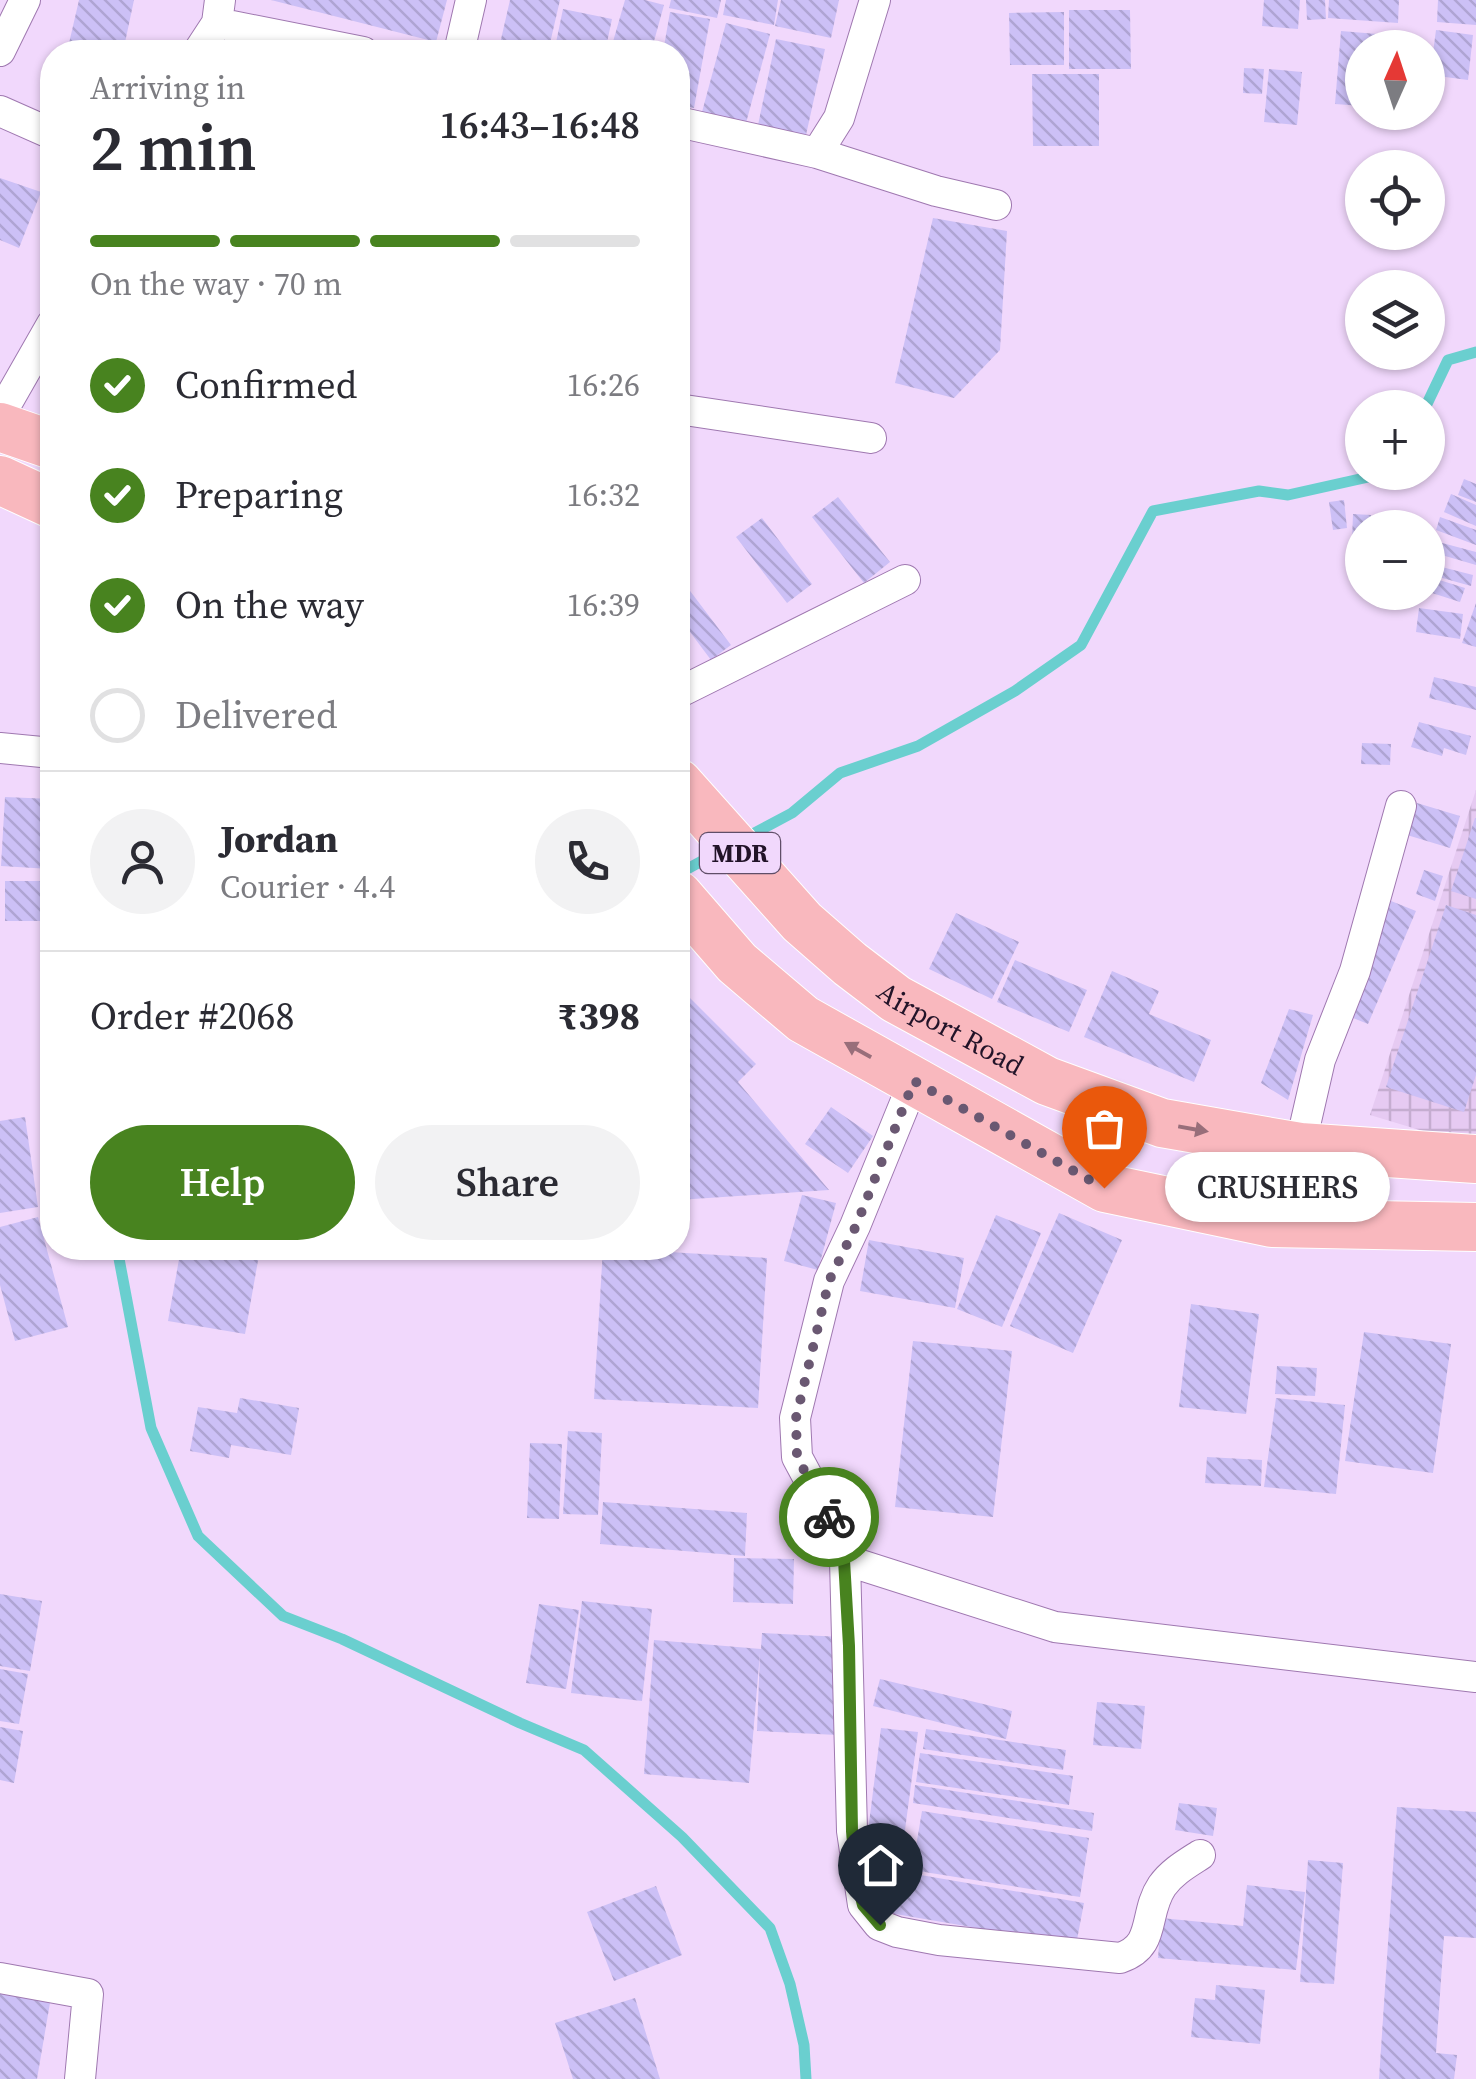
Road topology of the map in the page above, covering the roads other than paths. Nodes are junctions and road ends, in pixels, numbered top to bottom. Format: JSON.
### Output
{"nodes":[{"id":1,"x":25,"y":0,"type":"edge"},
{"id":2,"x":471,"y":0,"type":"edge"},
{"id":3,"x":875,"y":0,"type":"edge"},
{"id":4,"x":218,"y":11,"type":"edge"},
{"id":5,"x":204,"y":40,"type":"edge"},
{"id":6,"x":321,"y":40,"type":"edge"},
{"id":7,"x":462,"y":40,"type":"edge"},
{"id":8,"x":0,"y":51,"type":"edge"},
{"id":9,"x":0,"y":111,"type":"edge"},
{"id":10,"x":690,"y":125,"type":"edge"},
{"id":11,"x":40,"y":129,"type":"edge"},
{"id":12,"x":817,"y":152,"type":"junction"},
{"id":13,"x":996,"y":205,"type":"dead end"},
{"id":14,"x":40,"y":345,"type":"edge"},
{"id":15,"x":690,"y":411,"type":"edge"},
{"id":16,"x":0,"y":415,"type":"edge"},
{"id":17,"x":0,"y":427,"type":"edge"},
{"id":18,"x":871,"y":438,"type":"dead end"},
{"id":19,"x":40,"y":441,"type":"edge"},
{"id":20,"x":0,"y":480,"type":"edge"},
{"id":21,"x":40,"y":498,"type":"edge"},
{"id":22,"x":905,"y":580,"type":"dead end"},
{"id":23,"x":690,"y":687,"type":"edge"},
{"id":24,"x":0,"y":748,"type":"edge"},
{"id":25,"x":40,"y":752,"type":"edge"},
{"id":26,"x":690,"y":796,"type":"edge"},
{"id":27,"x":1401,"y":806,"type":"dead end"},
{"id":28,"x":690,"y":910,"type":"edge"},
{"id":29,"x":914,"y":1081,"type":"junction"},
{"id":30,"x":1300,"y":1147,"type":"junction"},
{"id":31,"x":1476,"y":1159,"type":"edge"},
{"id":32,"x":1476,"y":1228,"type":"edge"},
{"id":33,"x":844,"y":1560,"type":"junction"},
{"id":34,"x":1476,"y":1678,"type":"edge"},
{"id":35,"x":1200,"y":1855,"type":"dead end"},
{"id":36,"x":0,"y":1978,"type":"edge"},
{"id":37,"x":80,"y":2079,"type":"edge"}],
"edges":[{"from":1,"to":8,"type":"street"},
{"from":2,"to":7,"type":"street"},
{"from":3,"to":12,"type":"street"},
{"from":4,"to":5,"type":"street"},
{"from":4,"to":6,"type":"street"},
{"from":9,"to":11,"type":"street"},
{"from":10,"to":12,"type":"street"},
{"from":12,"to":13,"type":"street"},
{"from":14,"to":16,"type":"street"},
{"from":15,"to":18,"type":"street"},
{"from":17,"to":19,"type":"main road"},
{"from":20,"to":21,"type":"main road"},
{"from":22,"to":23,"type":"street"},
{"from":24,"to":25,"type":"street"},
{"from":26,"to":30,"type":"main road","name":"Airport Road","number":"MDR","one_way":true},
{"from":27,"to":30,"type":"street"},
{"from":29,"to":28,"type":"main road","one_way":true},
{"from":29,"to":32,"type":"main road"},
{"from":29,"to":33,"type":"street"},
{"from":30,"to":31,"type":"main road","name":"Airport Road"},
{"from":33,"to":34,"type":"street"},
{"from":33,"to":35,"type":"street"},
{"from":36,"to":37,"type":"street"}]}
